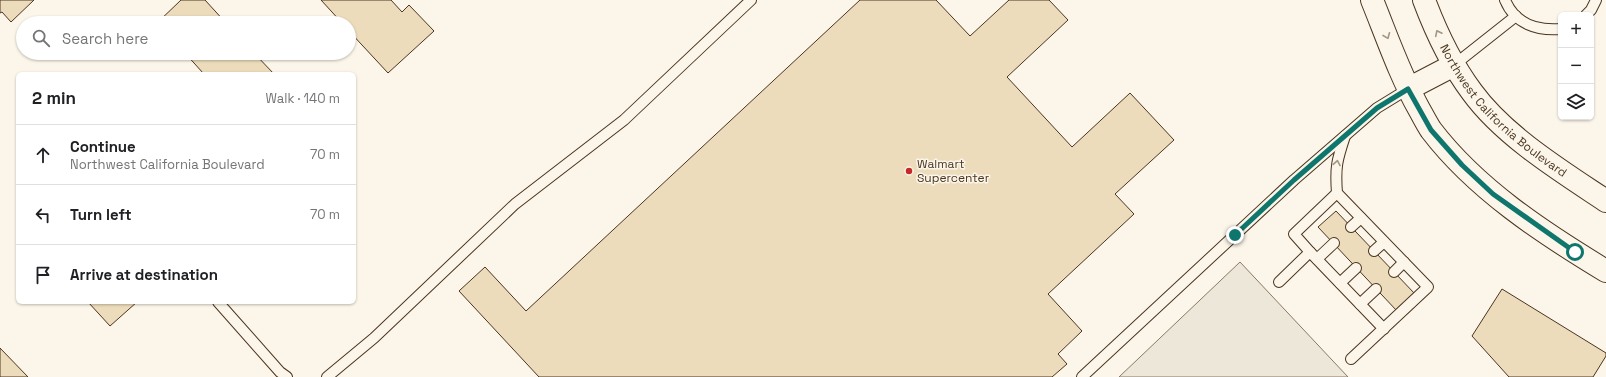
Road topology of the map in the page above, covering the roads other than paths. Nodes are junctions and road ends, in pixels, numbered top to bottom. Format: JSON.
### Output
{"nodes":[{"id":1,"x":751,"y":0,"type":"edge"},
{"id":2,"x":1372,"y":0,"type":"edge"},
{"id":3,"x":1424,"y":0,"type":"edge"},
{"id":4,"x":1505,"y":0,"type":"edge"},
{"id":5,"x":1596,"y":0,"type":"edge"},
{"id":6,"x":1589,"y":12,"type":"edge"},
{"id":7,"x":1516,"y":16,"type":"junction"},
{"id":8,"x":1558,"y":29,"type":"edge"},
{"id":9,"x":1454,"y":65,"type":"junction"},
{"id":10,"x":1408,"y":89,"type":"junction"},
{"id":11,"x":1345,"y":135,"type":"junction"},
{"id":12,"x":1337,"y":193,"type":"junction"},
{"id":13,"x":1606,"y":201,"type":"edge"},
{"id":14,"x":1361,"y":218,"type":"junction"},
{"id":15,"x":1351,"y":227,"type":"dead end"},
{"id":16,"x":1384,"y":242,"type":"junction"},
{"id":17,"x":1334,"y":243,"type":"dead end"},
{"id":18,"x":1374,"y":251,"type":"dead end"},
{"id":19,"x":1314,"y":255,"type":"junction"},
{"id":20,"x":1404,"y":262,"type":"junction"},
{"id":21,"x":1356,"y":268,"type":"dead end"},
{"id":22,"x":1606,"y":271,"type":"edge"},
{"id":23,"x":1394,"y":272,"type":"dead end"},
{"id":24,"x":1279,"y":282,"type":"dead end"},
{"id":25,"x":1340,"y":283,"type":"junction"},
{"id":26,"x":1376,"y":289,"type":"dead end"},
{"id":27,"x":220,"y":304,"type":"edge"},
{"id":28,"x":1360,"y":304,"type":"junction"},
{"id":29,"x":1384,"y":329,"type":"junction"},
{"id":30,"x":1351,"y":359,"type":"dead end"},
{"id":31,"x":287,"y":377,"type":"edge"},
{"id":32,"x":327,"y":377,"type":"edge"},
{"id":33,"x":1082,"y":377,"type":"edge"}],
"edges":[{"from":1,"to":32,"type":"lane"},
{"from":2,"to":10,"type":"street","one_way":true},
{"from":9,"to":3,"type":"street","name":"Northwest California Boulevard","one_way":true},
{"from":4,"to":7,"type":"lane"},
{"from":5,"to":6,"type":"lane"},
{"from":7,"to":8,"type":"lane"},
{"from":7,"to":9,"type":"lane"},
{"from":9,"to":10,"type":"street"},
{"from":9,"to":13,"type":"street","name":"Northwest California Boulevard"},
{"from":10,"to":11,"type":"lane"},
{"from":10,"to":22,"type":"street"},
{"from":12,"to":11,"type":"lane","one_way":true},
{"from":11,"to":33,"type":"lane"},
{"from":12,"to":14,"type":"lane"},
{"from":12,"to":19,"type":"lane"},
{"from":14,"to":15,"type":"lane"},
{"from":14,"to":16,"type":"lane"},
{"from":16,"to":18,"type":"lane"},
{"from":16,"to":20,"type":"lane"},
{"from":17,"to":19,"type":"lane"},
{"from":19,"to":24,"type":"lane"},
{"from":19,"to":25,"type":"lane"},
{"from":20,"to":23,"type":"lane"},
{"from":20,"to":29,"type":"lane"},
{"from":21,"to":25,"type":"lane"},
{"from":25,"to":28,"type":"lane"},
{"from":26,"to":28,"type":"lane"},
{"from":27,"to":31,"type":"lane"},
{"from":28,"to":29,"type":"lane"},
{"from":29,"to":30,"type":"lane"}]}
